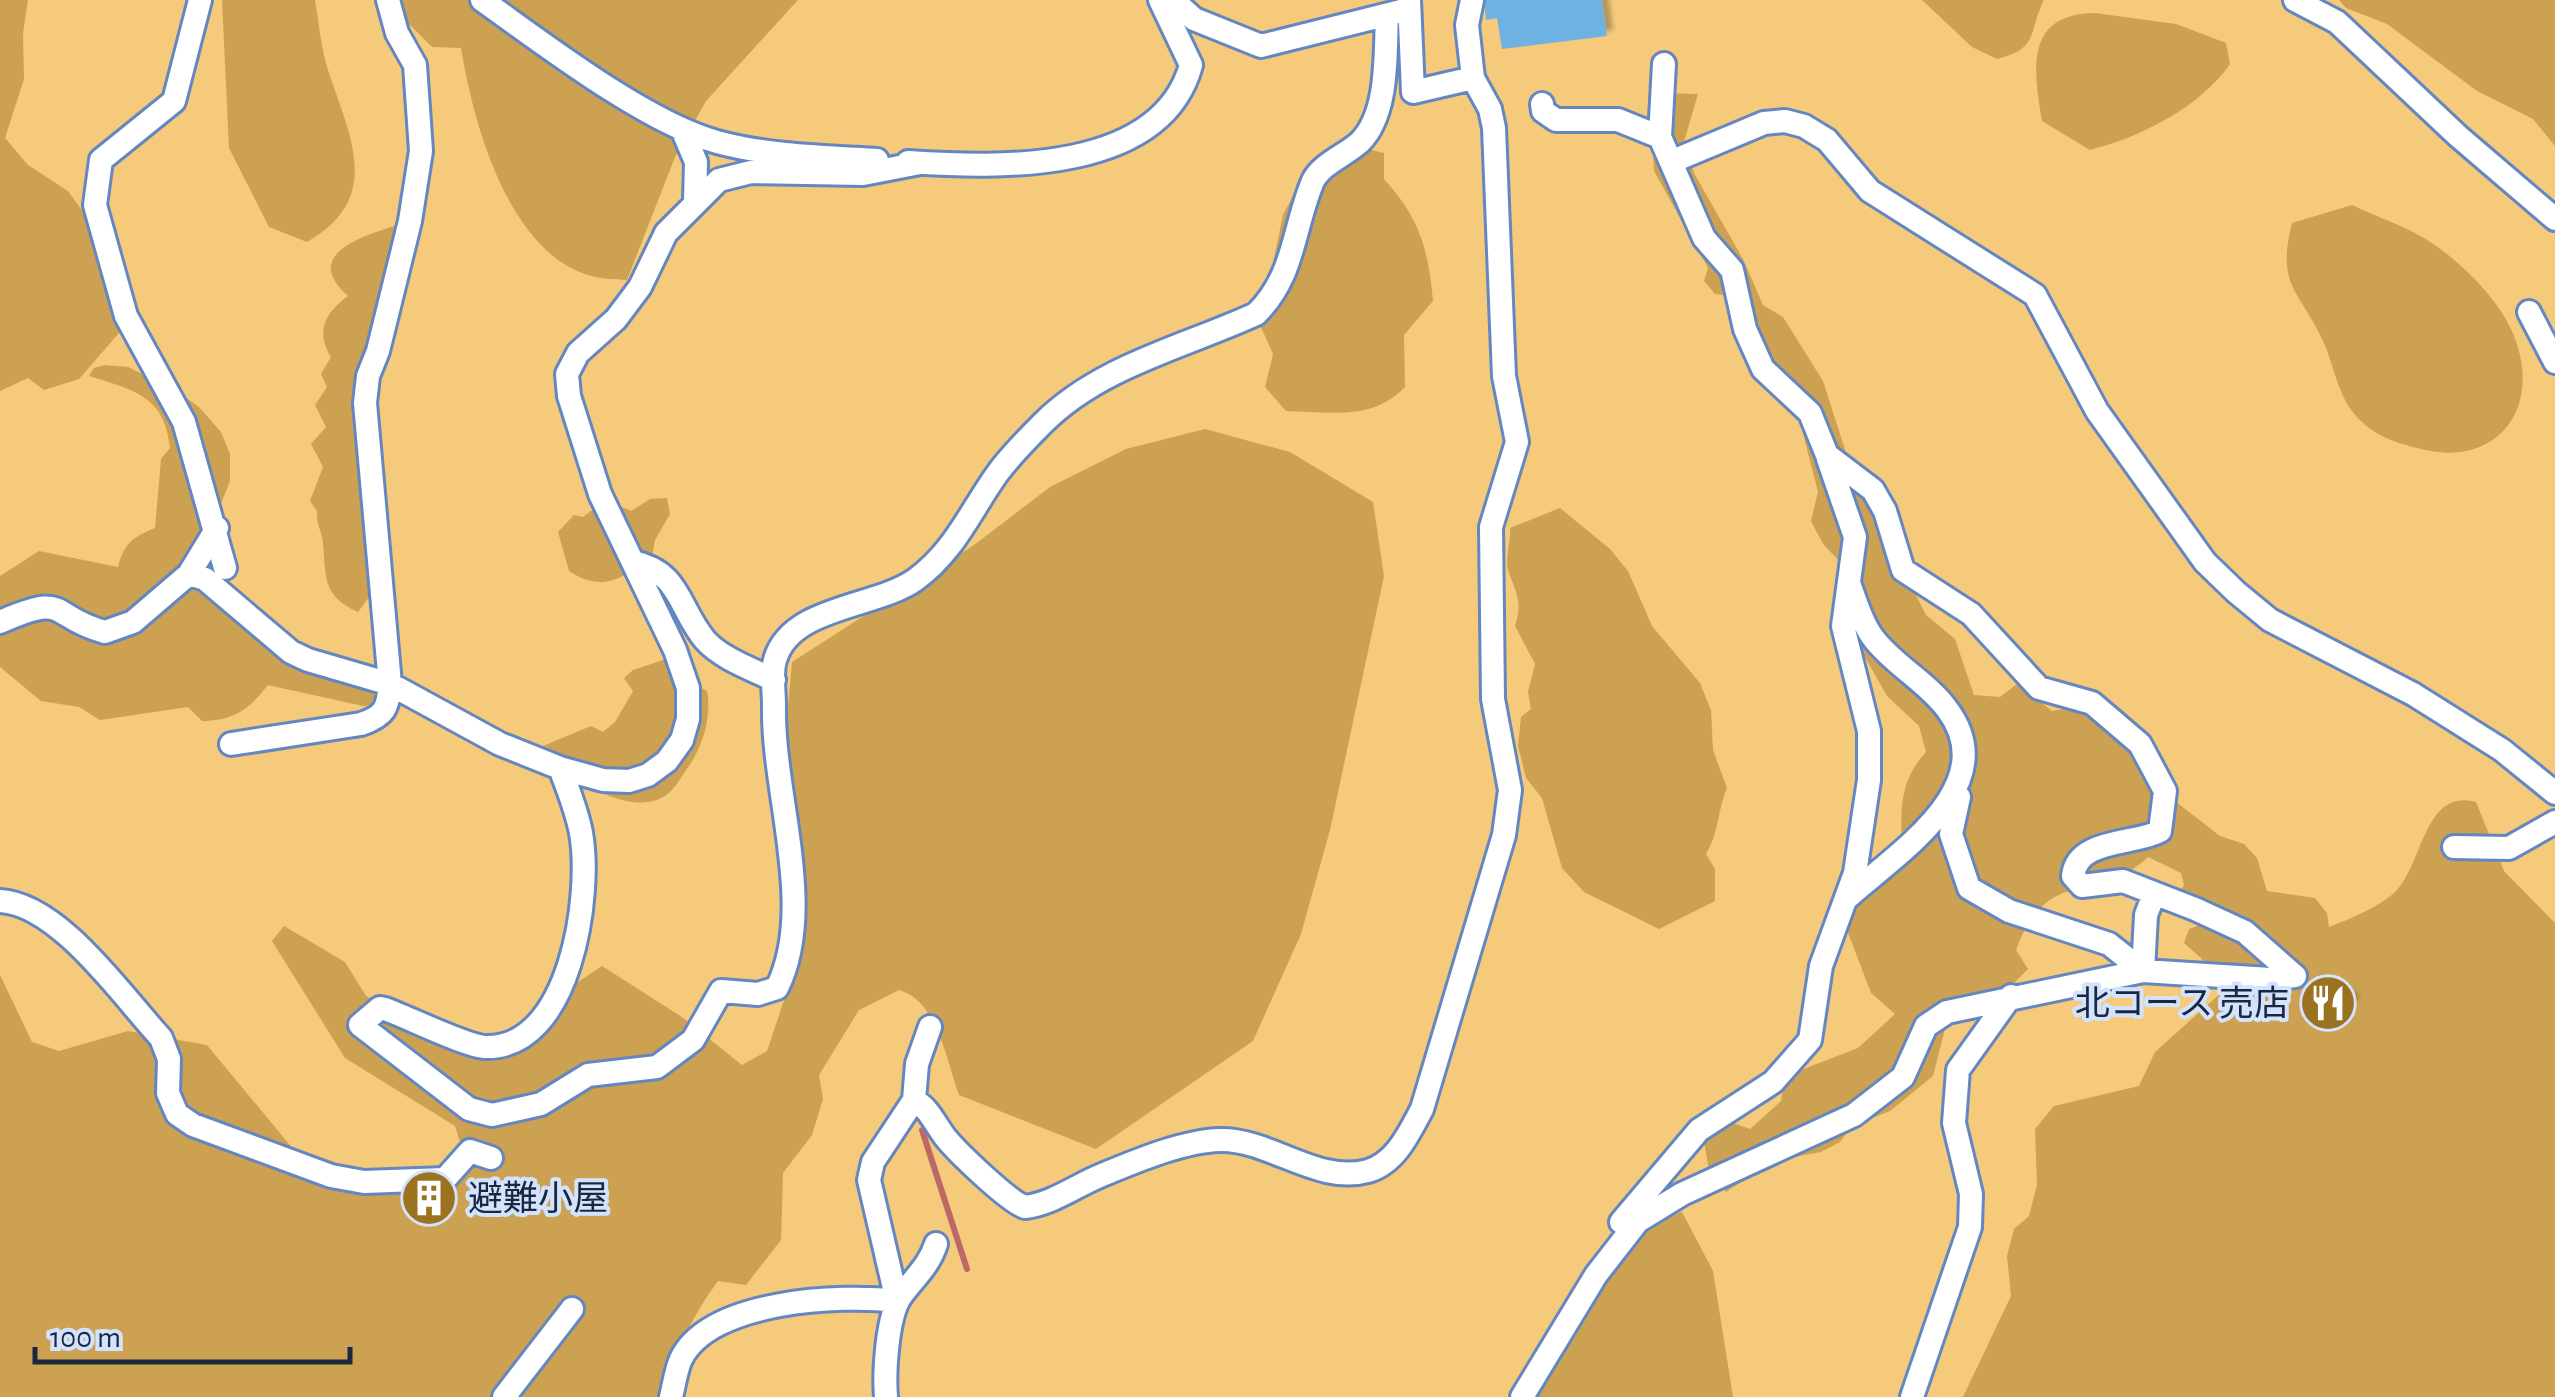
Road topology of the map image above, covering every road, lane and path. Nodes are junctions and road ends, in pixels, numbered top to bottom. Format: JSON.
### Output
{"nodes":[{"id":1,"x":200,"y":0,"type":"edge"},
{"id":2,"x":388,"y":0,"type":"edge"},
{"id":3,"x":482,"y":0,"type":"edge"},
{"id":4,"x":1160,"y":0,"type":"edge"},
{"id":5,"x":1173,"y":0,"type":"edge"},
{"id":6,"x":1472,"y":0,"type":"edge"},
{"id":7,"x":2295,"y":0,"type":"edge"},
{"id":8,"x":1401,"y":8,"type":"edge"},
{"id":9,"x":1664,"y":64,"type":"dead end"},
{"id":10,"x":1473,"y":78,"type":"junction"},
{"id":11,"x":1542,"y":104,"type":"dead end"},
{"id":12,"x":682,"y":129,"type":"junction"},
{"id":13,"x":1660,"y":137,"type":"junction"},
{"id":14,"x":1673,"y":161,"type":"junction"},
{"id":15,"x":920,"y":163,"type":"junction"},
{"id":16,"x":695,"y":200,"type":"junction"},
{"id":17,"x":2555,"y":218,"type":"edge"},
{"id":18,"x":2529,"y":312,"type":"dead end"},
{"id":19,"x":2555,"y":362,"type":"edge"},
{"id":20,"x":1827,"y":455,"type":"junction"},
{"id":21,"x":217,"y":528,"type":"junction"},
{"id":22,"x":633,"y":562,"type":"junction"},
{"id":23,"x":225,"y":568,"type":"dead end"},
{"id":24,"x":189,"y":574,"type":"junction"},
{"id":25,"x":1847,"y":580,"type":"junction"},
{"id":26,"x":0,"y":622,"type":"edge"},
{"id":27,"x":774,"y":680,"type":"junction"},
{"id":28,"x":390,"y":684,"type":"junction"},
{"id":29,"x":231,"y":744,"type":"dead end"},
{"id":30,"x":560,"y":768,"type":"junction"},
{"id":31,"x":1963,"y":778,"type":"junction"},
{"id":32,"x":2555,"y":792,"type":"edge"},
{"id":33,"x":2555,"y":822,"type":"edge"},
{"id":34,"x":2454,"y":847,"type":"dead end"},
{"id":35,"x":2154,"y":894,"type":"junction"},
{"id":36,"x":0,"y":901,"type":"edge"},
{"id":37,"x":1844,"y":901,"type":"junction"},
{"id":38,"x":2142,"y":971,"type":"junction"},
{"id":39,"x":2011,"y":996,"type":"junction"},
{"id":40,"x":930,"y":1027,"type":"dead end"},
{"id":41,"x":914,"y":1100,"type":"junction"},
{"id":42,"x":492,"y":1158,"type":"dead end"},
{"id":43,"x":936,"y":1244,"type":"dead end"},
{"id":44,"x":1596,"y":1276,"type":"junction"},
{"id":45,"x":897,"y":1301,"type":"junction"},
{"id":46,"x":572,"y":1309,"type":"dead end"},
{"id":47,"x":504,"y":1397,"type":"edge"},
{"id":48,"x":672,"y":1397,"type":"edge"},
{"id":49,"x":886,"y":1397,"type":"edge"},
{"id":50,"x":1522,"y":1397,"type":"edge"},
{"id":51,"x":1912,"y":1397,"type":"edge"}],
"edges":[{"from":1,"to":21,"type":"lane"},
{"from":2,"to":28,"type":"lane"},
{"from":3,"to":12,"type":"lane"},
{"from":4,"to":15,"type":"lane"},
{"from":5,"to":8,"type":"lane"},
{"from":6,"to":10,"type":"lane"},
{"from":7,"to":17,"type":"lane"},
{"from":8,"to":10,"type":"lane"},
{"from":8,"to":27,"type":"lane"},
{"from":9,"to":13,"type":"lane"},
{"from":10,"to":41,"type":"lane"},
{"from":11,"to":13,"type":"lane"},
{"from":12,"to":15,"type":"lane"},
{"from":12,"to":16,"type":"lane"},
{"from":13,"to":14,"type":"lane"},
{"from":14,"to":20,"type":"lane"},
{"from":14,"to":32,"type":"lane"},
{"from":15,"to":16,"type":"lane"},
{"from":16,"to":22,"type":"lane"},
{"from":18,"to":19,"type":"lane"},
{"from":20,"to":25,"type":"lane"},
{"from":20,"to":35,"type":"lane"},
{"from":21,"to":23,"type":"lane"},
{"from":21,"to":24,"type":"lane"},
{"from":22,"to":27,"type":"lane"},
{"from":22,"to":30,"type":"lane"},
{"from":24,"to":26,"type":"lane"},
{"from":24,"to":28,"type":"lane"},
{"from":25,"to":31,"type":"lane"},
{"from":25,"to":37,"type":"lane"},
{"from":27,"to":30,"type":"lane"},
{"from":28,"to":29,"type":"lane"},
{"from":28,"to":30,"type":"lane"},
{"from":31,"to":37,"type":"lane"},
{"from":31,"to":38,"type":"lane"},
{"from":33,"to":34,"type":"lane"},
{"from":35,"to":38,"type":"lane"},
{"from":35,"to":38,"type":"lane"},
{"from":36,"to":42,"type":"lane"},
{"from":37,"to":44,"type":"lane"},
{"from":38,"to":39,"type":"lane"},
{"from":39,"to":44,"type":"lane"},
{"from":39,"to":51,"type":"lane"},
{"from":40,"to":41,"type":"lane"},
{"from":41,"to":45,"type":"lane"},
{"from":43,"to":45,"type":"lane"},
{"from":44,"to":50,"type":"lane"},
{"from":45,"to":48,"type":"lane"},
{"from":45,"to":49,"type":"lane"},
{"from":46,"to":47,"type":"lane"}]}
